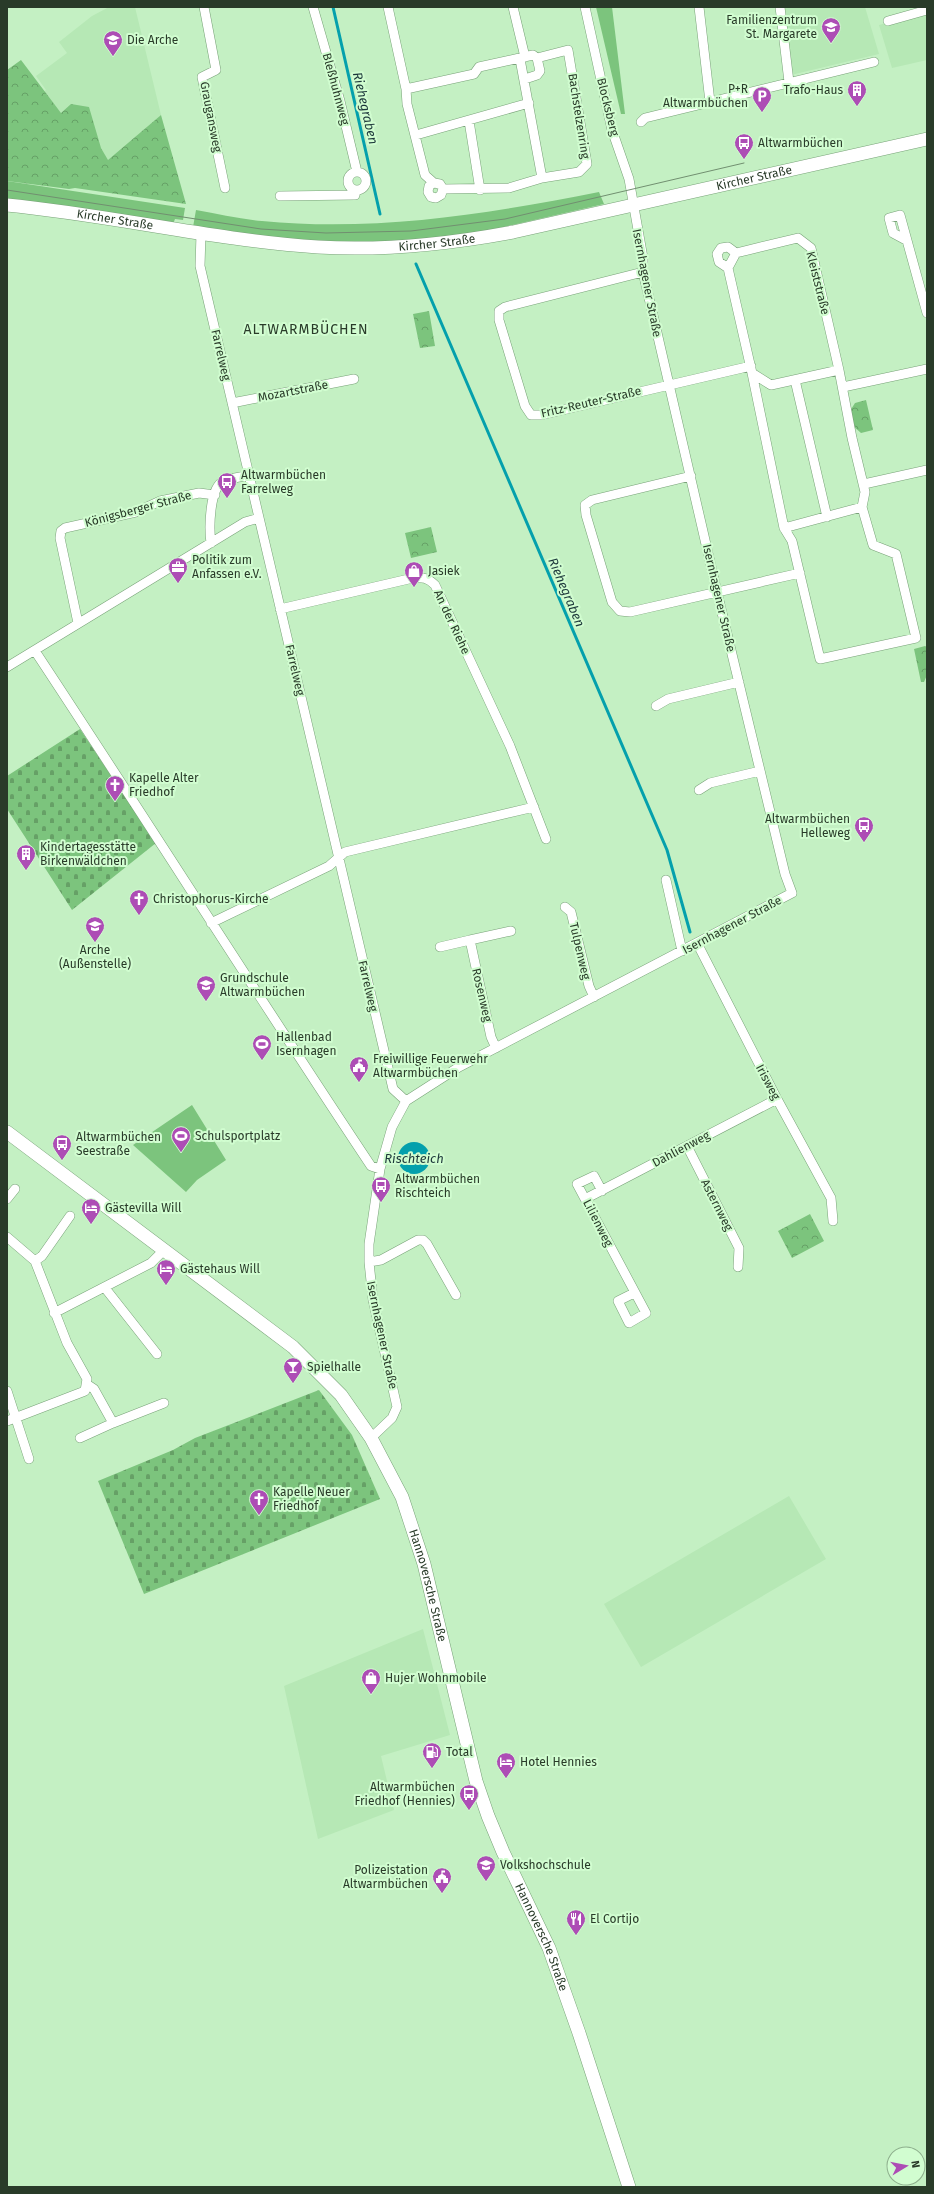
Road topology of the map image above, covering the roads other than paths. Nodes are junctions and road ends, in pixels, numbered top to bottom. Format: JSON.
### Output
{"nodes":[{"id":1,"x":204,"y":7,"type":"edge"},
{"id":2,"x":313,"y":7,"type":"edge"},
{"id":3,"x":388,"y":7,"type":"edge"},
{"id":4,"x":513,"y":7,"type":"edge"},
{"id":5,"x":584,"y":7,"type":"edge"},
{"id":6,"x":699,"y":7,"type":"edge"},
{"id":7,"x":780,"y":7,"type":"edge"},
{"id":8,"x":927,"y":10,"type":"edge"},
{"id":9,"x":888,"y":20,"type":"dead end"},
{"id":10,"x":522,"y":58,"type":"junction"},
{"id":11,"x":537,"y":58,"type":"junction"},
{"id":12,"x":874,"y":62,"type":"dead end"},
{"id":13,"x":525,"y":79,"type":"junction"},
{"id":14,"x":789,"y":82,"type":"junction"},
{"id":15,"x":406,"y":89,"type":"junction"},
{"id":16,"x":710,"y":102,"type":"junction"},
{"id":17,"x":528,"y":103,"type":"junction"},
{"id":18,"x":469,"y":121,"type":"junction"},
{"id":19,"x":641,"y":122,"type":"dead end"},
{"id":20,"x":416,"y":136,"type":"junction"},
{"id":21,"x":927,"y":139,"type":"edge"},
{"id":22,"x":542,"y":178,"type":"junction"},
{"id":23,"x":434,"y":183,"type":"junction"},
{"id":24,"x":225,"y":188,"type":"dead end"},
{"id":25,"x":443,"y":189,"type":"junction"},
{"id":26,"x":480,"y":190,"type":"junction"},
{"id":27,"x":280,"y":196,"type":"dead end"},
{"id":28,"x":7,"y":204,"type":"edge"},
{"id":29,"x":633,"y":205,"type":"junction"},
{"id":30,"x":201,"y":234,"type":"junction"},
{"id":31,"x":906,"y":240,"type":"dead end"},
{"id":32,"x":736,"y":253,"type":"junction"},
{"id":33,"x":728,"y":268,"type":"junction"},
{"id":34,"x":643,"y":272,"type":"junction"},
{"id":35,"x":927,"y":313,"type":"edge"},
{"id":36,"x":927,"y":369,"type":"edge"},
{"id":37,"x":752,"y":370,"type":"junction"},
{"id":38,"x":839,"y":370,"type":"junction"},
{"id":39,"x":354,"y":379,"type":"dead end"},
{"id":40,"x":795,"y":380,"type":"junction"},
{"id":41,"x":669,"y":385,"type":"junction"},
{"id":42,"x":843,"y":387,"type":"junction"},
{"id":43,"x":232,"y":403,"type":"junction"},
{"id":44,"x":927,"y":470,"type":"edge"},
{"id":45,"x":249,"y":475,"type":"junction"},
{"id":46,"x":690,"y":476,"type":"junction"},
{"id":47,"x":864,"y":484,"type":"junction"},
{"id":48,"x":215,"y":495,"type":"junction"},
{"id":49,"x":862,"y":507,"type":"junction"},
{"id":50,"x":827,"y":517,"type":"junction"},
{"id":51,"x":259,"y":518,"type":"junction"},
{"id":52,"x":784,"y":528,"type":"junction"},
{"id":53,"x":211,"y":543,"type":"junction"},
{"id":54,"x":800,"y":573,"type":"junction"},
{"id":55,"x":717,"y":592,"type":"junction"},
{"id":56,"x":280,"y":609,"type":"junction"},
{"id":57,"x":78,"y":623,"type":"junction"},
{"id":58,"x":35,"y":651,"type":"junction"},
{"id":59,"x":7,"y":667,"type":"edge"},
{"id":60,"x":739,"y":682,"type":"junction"},
{"id":61,"x":656,"y":706,"type":"dead end"},
{"id":62,"x":760,"y":771,"type":"junction"},
{"id":63,"x":699,"y":790,"type":"dead end"},
{"id":64,"x":534,"y":807,"type":"junction"},
{"id":65,"x":546,"y":839,"type":"dead end"},
{"id":66,"x":338,"y":858,"type":"junction"},
{"id":67,"x":666,"y":880,"type":"dead end"},
{"id":68,"x":565,"y":907,"type":"dead end"},
{"id":69,"x":211,"y":923,"type":"junction"},
{"id":70,"x":511,"y":931,"type":"dead end"},
{"id":71,"x":470,"y":940,"type":"junction"},
{"id":72,"x":697,"y":944,"type":"junction"},
{"id":73,"x":440,"y":947,"type":"dead end"},
{"id":74,"x":682,"y":951,"type":"junction"},
{"id":75,"x":594,"y":997,"type":"junction"},
{"id":76,"x":496,"y":1048,"type":"junction"},
{"id":77,"x":777,"y":1099,"type":"junction"},
{"id":78,"x":406,"y":1101,"type":"junction"},
{"id":79,"x":7,"y":1132,"type":"edge"},
{"id":80,"x":687,"y":1146,"type":"junction"},
{"id":81,"x":380,"y":1170,"type":"junction"},
{"id":82,"x":15,"y":1189,"type":"dead end"},
{"id":83,"x":602,"y":1191,"type":"junction"},
{"id":84,"x":7,"y":1198,"type":"edge"},
{"id":85,"x":585,"y":1199,"type":"junction"},
{"id":86,"x":70,"y":1216,"type":"dead end"},
{"id":87,"x":833,"y":1222,"type":"dead end"},
{"id":88,"x":7,"y":1238,"type":"edge"},
{"id":89,"x":164,"y":1250,"type":"junction"},
{"id":90,"x":35,"y":1262,"type":"junction"},
{"id":91,"x":369,"y":1262,"type":"junction"},
{"id":92,"x":738,"y":1267,"type":"dead end"},
{"id":93,"x":105,"y":1288,"type":"junction"},
{"id":94,"x":634,"y":1293,"type":"dead end"},
{"id":95,"x":456,"y":1295,"type":"dead end"},
{"id":96,"x":54,"y":1313,"type":"junction"},
{"id":97,"x":157,"y":1354,"type":"dead end"},
{"id":98,"x":88,"y":1385,"type":"junction"},
{"id":99,"x":7,"y":1391,"type":"edge"},
{"id":100,"x":164,"y":1403,"type":"dead end"},
{"id":101,"x":12,"y":1419,"type":"edge"},
{"id":102,"x":113,"y":1423,"type":"junction"},
{"id":103,"x":80,"y":1438,"type":"dead end"},
{"id":104,"x":371,"y":1438,"type":"junction"},
{"id":105,"x":29,"y":1459,"type":"dead end"},
{"id":106,"x":629,"y":2187,"type":"edge"}],
"edges":[{"from":1,"to":24,"type":"street","name":"Graugansweg"},
{"from":2,"to":27,"type":"street","name":"Bleßhuhnweg"},
{"from":3,"to":15,"type":"street"},
{"from":4,"to":10,"type":"street"},
{"from":5,"to":29,"type":"street","name":"Blocksberg"},
{"from":6,"to":16,"type":"street"},
{"from":7,"to":14,"type":"street"},
{"from":8,"to":9,"type":"street"},
{"from":10,"to":11,"type":"street","name":"Bachstelzenring"},
{"from":10,"to":13,"type":"street"},
{"from":10,"to":15,"type":"street","name":"Bachstelzenring"},
{"from":11,"to":13,"type":"street"},
{"from":11,"to":22,"type":"street","name":"Bachstelzenring"},
{"from":12,"to":14,"type":"street"},
{"from":13,"to":17,"type":"street"},
{"from":14,"to":16,"type":"street"},
{"from":15,"to":20,"type":"street"},
{"from":16,"to":19,"type":"street"},
{"from":17,"to":18,"type":"street"},
{"from":17,"to":22,"type":"street"},
{"from":18,"to":20,"type":"street"},
{"from":18,"to":26,"type":"street"},
{"from":20,"to":23,"type":"street"},
{"from":21,"to":29,"type":"main road","name":"Kircher Straße"},
{"from":22,"to":26,"type":"street","name":"Bachstelzenring"},
{"from":23,"to":25,"type":"street"},
{"from":23,"to":25,"type":"street","name":"Bachstelzenring"},
{"from":25,"to":26,"type":"street","name":"Bachstelzenring"},
{"from":28,"to":30,"type":"main road","name":"Kircher Straße"},
{"from":29,"to":30,"type":"main road","name":"Kircher Straße"},
{"from":29,"to":34,"type":"street","name":"Isernhagener Straße"},
{"from":30,"to":43,"type":"street","name":"Farrelweg"},
{"from":31,"to":35,"type":"street"},
{"from":32,"to":33,"type":"street"},
{"from":32,"to":33,"type":"street","name":"Kleiststraße"},
{"from":32,"to":38,"type":"street","name":"Kleiststraße"},
{"from":33,"to":37,"type":"street","name":"Kleiststraße"},
{"from":34,"to":41,"type":"street","name":"Isernhagener Straße"},
{"from":34,"to":41,"type":"street","name":"Fritz-Reuter-Straße"},
{"from":36,"to":42,"type":"street"},
{"from":37,"to":40,"type":"street"},
{"from":37,"to":41,"type":"street"},
{"from":37,"to":52,"type":"street","name":"Kleiststraße"},
{"from":38,"to":40,"type":"street"},
{"from":38,"to":42,"type":"street"},
{"from":39,"to":43,"type":"street","name":"Mozartstraße"},
{"from":40,"to":50,"type":"street"},
{"from":41,"to":46,"type":"street","name":"Isernhagener Straße"},
{"from":42,"to":47,"type":"street"},
{"from":43,"to":45,"type":"street","name":"Farrelweg"},
{"from":44,"to":47,"type":"street"},
{"from":45,"to":48,"type":"street"},
{"from":45,"to":51,"type":"street","name":"Farrelweg"},
{"from":46,"to":55,"type":"street","name":"Isernhagener Straße"},
{"from":46,"to":55,"type":"street"},
{"from":47,"to":49,"type":"street"},
{"from":48,"to":53,"type":"street"},
{"from":48,"to":57,"type":"street","name":"Königsberger Straße"},
{"from":49,"to":50,"type":"street"},
{"from":49,"to":54,"type":"street","name":"Kleiststraße"},
{"from":50,"to":52,"type":"street"},
{"from":51,"to":53,"type":"street"},
{"from":51,"to":56,"type":"street","name":"Farrelweg"},
{"from":52,"to":54,"type":"street","name":"Kleiststraße"},
{"from":53,"to":57,"type":"street"},
{"from":54,"to":55,"type":"street"},
{"from":55,"to":60,"type":"street","name":"Isernhagener Straße"},
{"from":56,"to":64,"type":"street","name":"An der Riehe"},
{"from":56,"to":66,"type":"street","name":"Farrelweg"},
{"from":57,"to":58,"type":"street"},
{"from":58,"to":59,"type":"street"},
{"from":58,"to":69,"type":"street"},
{"from":60,"to":61,"type":"street"},
{"from":60,"to":62,"type":"street","name":"Isernhagener Straße"},
{"from":62,"to":63,"type":"street"},
{"from":62,"to":72,"type":"street","name":"Isernhagener Straße"},
{"from":64,"to":65,"type":"street","name":"An der Riehe"},
{"from":64,"to":66,"type":"street"},
{"from":66,"to":69,"type":"street"},
{"from":66,"to":78,"type":"street","name":"Farrelweg"},
{"from":67,"to":74,"type":"street"},
{"from":68,"to":75,"type":"street","name":"Tulpenweg"},
{"from":69,"to":81,"type":"street"},
{"from":70,"to":71,"type":"street"},
{"from":71,"to":73,"type":"street"},
{"from":71,"to":76,"type":"street","name":"Rosenweg"},
{"from":72,"to":74,"type":"street","name":"Isernhagener Straße"},
{"from":72,"to":77,"type":"street","name":"Irisweg"},
{"from":74,"to":75,"type":"street","name":"Isernhagener Straße"},
{"from":75,"to":76,"type":"street","name":"Isernhagener Straße"},
{"from":76,"to":78,"type":"street","name":"Isernhagener Straße"},
{"from":77,"to":80,"type":"street","name":"Dahlienweg"},
{"from":77,"to":87,"type":"street","name":"Irisweg"},
{"from":78,"to":81,"type":"street","name":"Isernhagener Straße"},
{"from":79,"to":89,"type":"main road","name":"Hannoversche Straße"},
{"from":80,"to":83,"type":"street","name":"Dahlienweg"},
{"from":80,"to":92,"type":"street","name":"Asternweg"},
{"from":81,"to":91,"type":"street","name":"Isernhagener Straße"},
{"from":82,"to":84,"type":"street"},
{"from":83,"to":85,"type":"street","name":"Dahlienweg"},
{"from":83,"to":85,"type":"street","name":"Lilienweg"},
{"from":85,"to":94,"type":"street","name":"Lilienweg"},
{"from":86,"to":90,"type":"street"},
{"from":88,"to":90,"type":"street"},
{"from":89,"to":93,"type":"street"},
{"from":89,"to":104,"type":"main road","name":"Hannoversche Straße"},
{"from":90,"to":96,"type":"street"},
{"from":91,"to":95,"type":"street"},
{"from":91,"to":104,"type":"street","name":"Isernhagener Straße"},
{"from":93,"to":96,"type":"street"},
{"from":93,"to":97,"type":"street"},
{"from":96,"to":98,"type":"street"},
{"from":98,"to":101,"type":"street"},
{"from":98,"to":102,"type":"street"},
{"from":99,"to":101,"type":"street"},
{"from":100,"to":102,"type":"street"},
{"from":101,"to":105,"type":"street"},
{"from":102,"to":103,"type":"street"},
{"from":104,"to":106,"type":"main road","name":"Hannoversche Straße"}]}
